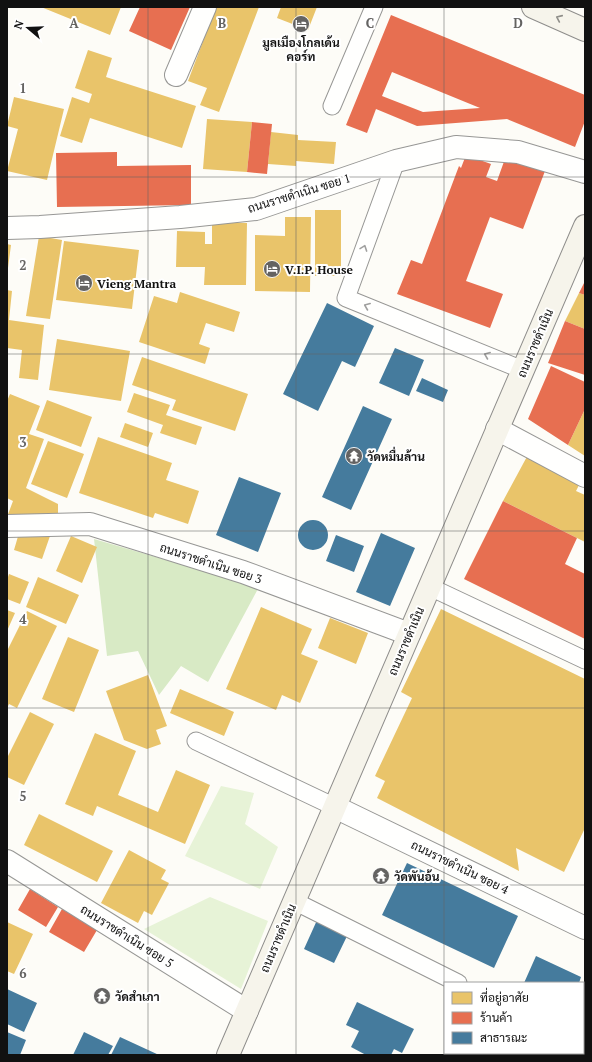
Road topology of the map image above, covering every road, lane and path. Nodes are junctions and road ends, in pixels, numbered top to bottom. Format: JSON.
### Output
{"nodes":[{"id":1,"x":205,"y":7,"type":"edge"},
{"id":2,"x":374,"y":7,"type":"edge"},
{"id":3,"x":533,"y":7,"type":"edge"},
{"id":4,"x":585,"y":30,"type":"edge"},
{"id":5,"x":176,"y":75,"type":"dead end"},
{"id":6,"x":332,"y":106,"type":"dead end"},
{"id":7,"x":396,"y":161,"type":"junction"},
{"id":8,"x":585,"y":172,"type":"edge"},
{"id":9,"x":585,"y":226,"type":"edge"},
{"id":10,"x":7,"y":228,"type":"edge"},
{"id":11,"x":523,"y":370,"type":"junction"},
{"id":12,"x":497,"y":429,"type":"junction"},
{"id":13,"x":585,"y":476,"type":"edge"},
{"id":14,"x":7,"y":526,"type":"edge"},
{"id":15,"x":430,"y":587,"type":"junction"},
{"id":16,"x":409,"y":634,"type":"junction"},
{"id":17,"x":585,"y":660,"type":"edge"},
{"id":18,"x":196,"y":741,"type":"dead end"},
{"id":19,"x":335,"y":807,"type":"junction"},
{"id":20,"x":7,"y":861,"type":"edge"},
{"id":21,"x":294,"y":901,"type":"junction"},
{"id":22,"x":585,"y":928,"type":"edge"},
{"id":23,"x":456,"y":982,"type":"edge"},
{"id":24,"x":247,"y":1011,"type":"junction"},
{"id":25,"x":228,"y":1055,"type":"edge"}],
"edges":[{"from":1,"to":5,"type":"street"},
{"from":2,"to":6,"type":"lane"},
{"from":4,"to":3,"type":"street","one_way":true},
{"from":7,"to":8,"type":"street","name":"ถนนราชดำเนิน ซอย 1"},
{"from":7,"to":10,"type":"street","name":"ถนนราชดำเนิน ซอย 1"},
{"from":11,"to":7,"type":"lane","one_way":true},
{"from":9,"to":11,"type":"street","name":"ถนนราชดำเนิน"},
{"from":11,"to":12,"type":"street","name":"ถนนราชดำเนิน"},
{"from":12,"to":13,"type":"street"},
{"from":12,"to":15,"type":"street","name":"ถนนราชดำเนิน"},
{"from":14,"to":16,"type":"street","name":"ถนนราชดำเนิน ซอย 3"},
{"from":15,"to":16,"type":"street","name":"ถนนราชดำเนิน"},
{"from":15,"to":17,"type":"lane"},
{"from":16,"to":19,"type":"street","name":"ถนนราชดำเนิน"},
{"from":18,"to":19,"type":"lane"},
{"from":19,"to":21,"type":"street","name":"ถนนราชดำเนิน"},
{"from":19,"to":22,"type":"street","name":"ถนนราชดำเนิน ซอย 4"},
{"from":20,"to":24,"type":"street","name":"ถนนราชดำเนิน ซอย 5"},
{"from":21,"to":23,"type":"lane"},
{"from":21,"to":24,"type":"street","name":"ถนนราชดำเนิน"},
{"from":24,"to":25,"type":"street","name":"ถนนราชดำเนิน"}]}
